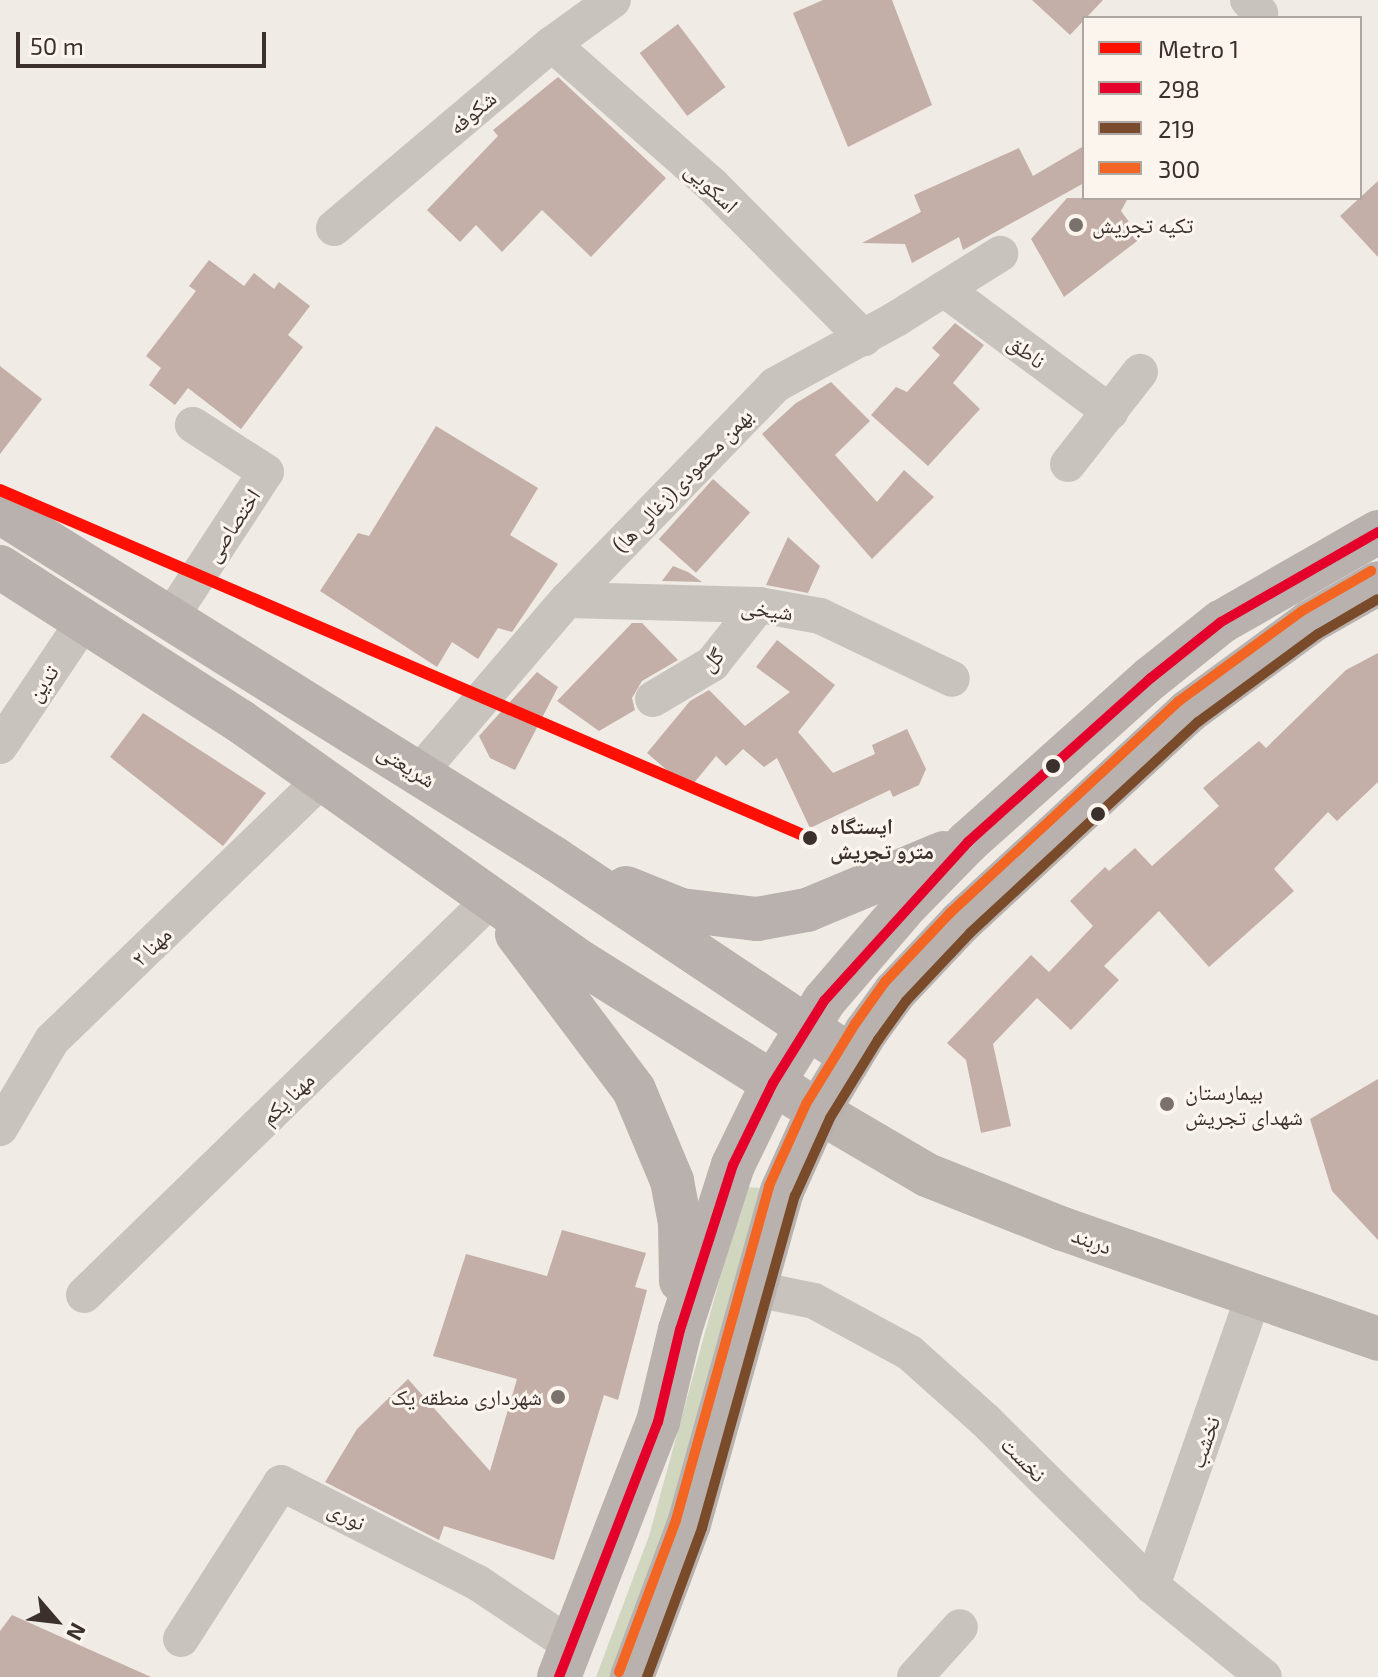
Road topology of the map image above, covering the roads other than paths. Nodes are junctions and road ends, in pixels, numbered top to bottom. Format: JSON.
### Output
{"nodes":[{"id":1,"x":613,"y":0,"type":"edge"},
{"id":2,"x":552,"y":44,"type":"junction"},
{"id":3,"x":334,"y":228,"type":"dead end"},
{"id":4,"x":1000,"y":254,"type":"dead end"},
{"id":5,"x":944,"y":289,"type":"junction"},
{"id":6,"x":864,"y":338,"type":"junction"},
{"id":7,"x":1140,"y":372,"type":"dead end"},
{"id":8,"x":1110,"y":412,"type":"junction"},
{"id":9,"x":193,"y":425,"type":"dead end"},
{"id":10,"x":1068,"y":464,"type":"dead end"},
{"id":11,"x":0,"y":512,"type":"edge"},
{"id":12,"x":1378,"y":532,"type":"edge"},
{"id":13,"x":0,"y":567,"type":"edge"},
{"id":14,"x":1378,"y":583,"type":"edge"},
{"id":15,"x":567,"y":600,"type":"junction"},
{"id":16,"x":759,"y":605,"type":"junction"},
{"id":17,"x":171,"y":617,"type":"junction"},
{"id":18,"x":84,"y":621,"type":"junction"},
{"id":19,"x":952,"y":679,"type":"dead end"},
{"id":20,"x":653,"y":699,"type":"dead end"},
{"id":21,"x":0,"y":746,"type":"edge"},
{"id":22,"x":419,"y":773,"type":"junction"},
{"id":23,"x":322,"y":779,"type":"junction"},
{"id":24,"x":968,"y":842,"type":"junction"},
{"id":25,"x":555,"y":859,"type":"junction"},
{"id":26,"x":490,"y":900,"type":"junction"},
{"id":27,"x":622,"y":908,"type":"junction"},
{"id":28,"x":582,"y":963,"type":"junction"},
{"id":29,"x":807,"y":1027,"type":"junction"},
{"id":30,"x":851,"y":1057,"type":"junction"},
{"id":31,"x":773,"y":1083,"type":"junction"},
{"id":32,"x":818,"y":1111,"type":"junction"},
{"id":33,"x":0,"y":1128,"type":"edge"},
{"id":34,"x":755,"y":1289,"type":"junction"},
{"id":35,"x":84,"y":1295,"type":"dead end"},
{"id":36,"x":1253,"y":1297,"type":"junction"},
{"id":37,"x":680,"y":1330,"type":"junction"},
{"id":38,"x":1378,"y":1339,"type":"edge"},
{"id":39,"x":1152,"y":1586,"type":"junction"},
{"id":40,"x":960,"y":1627,"type":"dead end"},
{"id":41,"x":181,"y":1639,"type":"dead end"},
{"id":42,"x":566,"y":1661,"type":"edge"},
{"id":43,"x":1243,"y":1671,"type":"edge"},
{"id":44,"x":632,"y":1677,"type":"edge"},
{"id":45,"x":915,"y":1677,"type":"edge"}],
"edges":[{"from":1,"to":2,"type":"street","name":"شکوفه"},
{"from":2,"to":3,"type":"street","name":"شکوفه"},
{"from":2,"to":6,"type":"street","name":"اسکویی"},
{"from":4,"to":5,"type":"street","name":"بهمن محمودی(زغالی ها)"},
{"from":5,"to":6,"type":"street","name":"بهمن محمودی(زغالی ها)"},
{"from":5,"to":8,"type":"street","name":"ناطق"},
{"from":6,"to":15,"type":"street","name":"بهمن محمودی(زغالی ها)"},
{"from":7,"to":8,"type":"street"},
{"from":8,"to":10,"type":"street"},
{"from":9,"to":17,"type":"street","name":"اختصاصی"},
{"from":11,"to":17,"type":"main road","name":"شریعتی"},
{"from":12,"to":24,"type":"main road"},
{"from":13,"to":18,"type":"main road"},
{"from":14,"to":30,"type":"main road"},
{"from":15,"to":16,"type":"street","name":"شیخی"},
{"from":15,"to":22,"type":"street","name":"بهمن محمودی(زغالی ها)"},
{"from":16,"to":19,"type":"street","name":"شیخی"},
{"from":16,"to":20,"type":"street","name":"گل"},
{"from":17,"to":22,"type":"main road","name":"شریعتی"},
{"from":18,"to":21,"type":"street","name":"تدین"},
{"from":18,"to":23,"type":"main road"},
{"from":22,"to":25,"type":"main road","name":"شریعتی"},
{"from":23,"to":26,"type":"main road"},
{"from":23,"to":33,"type":"street","name":"مهنا ۲"},
{"from":24,"to":25,"type":"main road"},
{"from":24,"to":29,"type":"main road"},
{"from":25,"to":27,"type":"main road","name":"شریعتی"},
{"from":26,"to":28,"type":"main road"},
{"from":26,"to":35,"type":"street","name":"مهنا یکم"},
{"from":26,"to":37,"type":"main road"},
{"from":27,"to":28,"type":"main road"},
{"from":27,"to":29,"type":"main road","name":"شریعتی"},
{"from":28,"to":31,"type":"main road"},
{"from":29,"to":30,"type":"main road","name":"شریعتی"},
{"from":29,"to":31,"type":"main road"},
{"from":30,"to":32,"type":"main road"},
{"from":31,"to":32,"type":"main road"},
{"from":31,"to":37,"type":"main road"},
{"from":32,"to":34,"type":"main road"},
{"from":32,"to":36,"type":"main road","name":"دربند"},
{"from":34,"to":39,"type":"street","name":"نخست"},
{"from":34,"to":44,"type":"main road"},
{"from":36,"to":38,"type":"main road","name":"دربند"},
{"from":36,"to":39,"type":"street","name":"نخشب"},
{"from":37,"to":42,"type":"main road"},
{"from":39,"to":43,"type":"street","name":"نخست"},
{"from":40,"to":45,"type":"street"},
{"from":41,"to":42,"type":"street","name":"نوری"}]}
